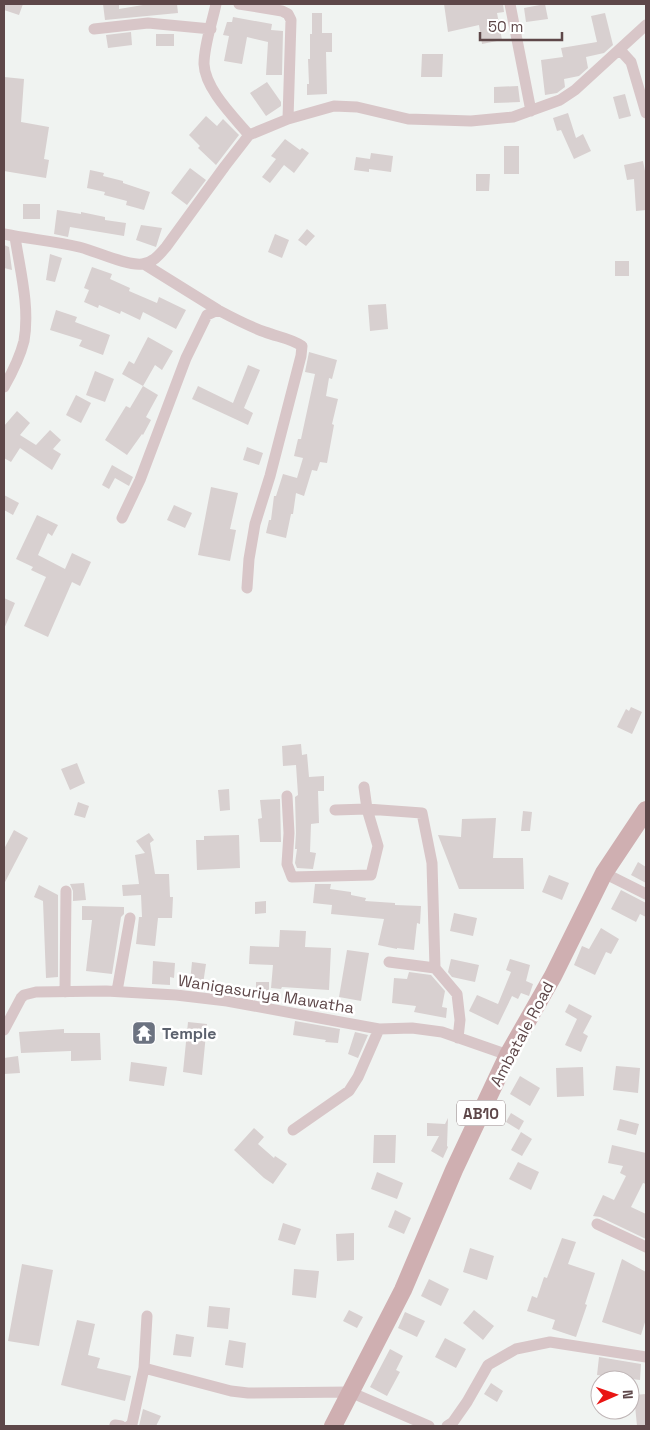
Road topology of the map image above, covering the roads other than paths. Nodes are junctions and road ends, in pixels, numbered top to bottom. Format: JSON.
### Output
{"nodes":[{"id":1,"x":216,"y":4,"type":"edge"},
{"id":2,"x":239,"y":4,"type":"edge"},
{"id":3,"x":510,"y":4,"type":"edge"},
{"id":4,"x":646,"y":25,"type":"edge"},
{"id":5,"x":94,"y":29,"type":"dead end"},
{"id":6,"x":211,"y":29,"type":"junction"},
{"id":7,"x":620,"y":50,"type":"junction"},
{"id":8,"x":531,"y":111,"type":"junction"},
{"id":9,"x":646,"y":113,"type":"edge"},
{"id":10,"x":288,"y":119,"type":"junction"},
{"id":11,"x":249,"y":135,"type":"junction"},
{"id":12,"x":10,"y":235,"type":"edge"},
{"id":13,"x":144,"y":264,"type":"junction"},
{"id":14,"x":218,"y":310,"type":"junction"},
{"id":15,"x":4,"y":387,"type":"edge"},
{"id":16,"x":122,"y":518,"type":"dead end"},
{"id":17,"x":247,"y":588,"type":"dead end"},
{"id":18,"x":364,"y":787,"type":"dead end"},
{"id":19,"x":287,"y":796,"type":"dead end"},
{"id":20,"x":368,"y":809,"type":"junction"},
{"id":21,"x":335,"y":810,"type":"dead end"},
{"id":22,"x":646,"y":810,"type":"edge"},
{"id":23,"x":604,"y":873,"type":"junction"},
{"id":24,"x":66,"y":891,"type":"dead end"},
{"id":25,"x":646,"y":894,"type":"edge"},
{"id":26,"x":130,"y":918,"type":"dead end"},
{"id":27,"x":389,"y":962,"type":"dead end"},
{"id":28,"x":435,"y":968,"type":"junction"},
{"id":29,"x":117,"y":991,"type":"junction"},
{"id":30,"x":65,"y":992,"type":"junction"},
{"id":31,"x":379,"y":1029,"type":"junction"},
{"id":32,"x":4,"y":1030,"type":"edge"},
{"id":33,"x":458,"y":1038,"type":"junction"},
{"id":34,"x":508,"y":1055,"type":"junction"},
{"id":35,"x":293,"y":1130,"type":"dead end"},
{"id":36,"x":597,"y":1224,"type":"dead end"},
{"id":37,"x":646,"y":1247,"type":"edge"},
{"id":38,"x":147,"y":1316,"type":"dead end"},
{"id":39,"x":646,"y":1357,"type":"edge"},
{"id":40,"x":144,"y":1368,"type":"junction"},
{"id":41,"x":350,"y":1392,"type":"junction"},
{"id":42,"x":129,"y":1426,"type":"edge"},
{"id":43,"x":332,"y":1426,"type":"edge"},
{"id":44,"x":429,"y":1426,"type":"edge"},
{"id":45,"x":447,"y":1426,"type":"edge"}],
"edges":[{"from":1,"to":6,"type":"street"},
{"from":2,"to":10,"type":"street"},
{"from":3,"to":8,"type":"street"},
{"from":4,"to":7,"type":"street"},
{"from":5,"to":6,"type":"street"},
{"from":6,"to":11,"type":"street"},
{"from":7,"to":8,"type":"street"},
{"from":7,"to":9,"type":"street"},
{"from":8,"to":10,"type":"street"},
{"from":10,"to":11,"type":"street"},
{"from":11,"to":13,"type":"street"},
{"from":12,"to":13,"type":"street"},
{"from":12,"to":15,"type":"street"},
{"from":13,"to":14,"type":"street"},
{"from":14,"to":16,"type":"street"},
{"from":14,"to":17,"type":"street"},
{"from":18,"to":20,"type":"street"},
{"from":19,"to":20,"type":"street"},
{"from":20,"to":21,"type":"street"},
{"from":20,"to":28,"type":"street"},
{"from":22,"to":23,"type":"main road","name":"Ambatale Road","number":"AB10"},
{"from":23,"to":25,"type":"street"},
{"from":23,"to":34,"type":"main road","name":"Ambatale Road","number":"AB10"},
{"from":24,"to":30,"type":"street"},
{"from":26,"to":29,"type":"street"},
{"from":27,"to":28,"type":"street"},
{"from":28,"to":33,"type":"street"},
{"from":29,"to":30,"type":"street","name":"Wanigasuriya Mawatha"},
{"from":29,"to":31,"type":"street","name":"Wanigasuriya Mawatha"},
{"from":30,"to":32,"type":"street","name":"Wanigasuriya Mawatha"},
{"from":31,"to":33,"type":"street","name":"Wanigasuriya Mawatha"},
{"from":31,"to":35,"type":"street"},
{"from":33,"to":34,"type":"street","name":"Wanigasuriya Mawatha"},
{"from":34,"to":41,"type":"main road","name":"Ambatale Road","number":"AB10"},
{"from":36,"to":37,"type":"street"},
{"from":38,"to":40,"type":"street"},
{"from":39,"to":45,"type":"street"},
{"from":40,"to":41,"type":"street"},
{"from":40,"to":42,"type":"street"},
{"from":41,"to":43,"type":"main road","name":"Ambatale Road","number":"AB10"},
{"from":41,"to":44,"type":"street"}]}
